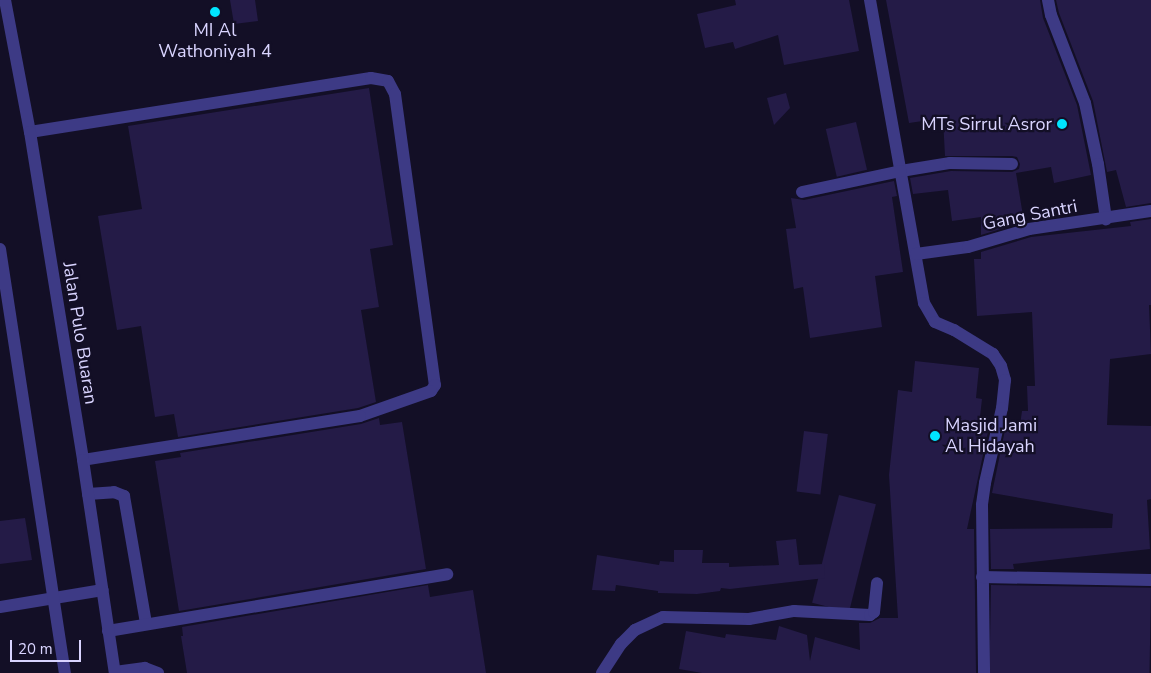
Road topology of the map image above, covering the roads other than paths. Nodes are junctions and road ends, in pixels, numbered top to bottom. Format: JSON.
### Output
{"nodes":[{"id":1,"x":5,"y":0,"type":"edge"},
{"id":2,"x":870,"y":0,"type":"edge"},
{"id":3,"x":1048,"y":0,"type":"edge"},
{"id":4,"x":30,"y":132,"type":"junction"},
{"id":5,"x":1012,"y":164,"type":"dead end"},
{"id":6,"x":901,"y":171,"type":"junction"},
{"id":7,"x":802,"y":192,"type":"dead end"},
{"id":8,"x":1151,"y":210,"type":"edge"},
{"id":9,"x":1106,"y":219,"type":"junction"},
{"id":10,"x":0,"y":249,"type":"edge"},
{"id":11,"x":916,"y":254,"type":"junction"},
{"id":12,"x":84,"y":460,"type":"junction"},
{"id":13,"x":88,"y":494,"type":"junction"},
{"id":14,"x":447,"y":574,"type":"dead end"},
{"id":15,"x":982,"y":577,"type":"junction"},
{"id":16,"x":1151,"y":580,"type":"edge"},
{"id":17,"x":877,"y":583,"type":"dead end"},
{"id":18,"x":103,"y":590,"type":"junction"},
{"id":19,"x":54,"y":598,"type":"junction"},
{"id":20,"x":0,"y":607,"type":"edge"},
{"id":21,"x":146,"y":624,"type":"junction"},
{"id":22,"x":108,"y":630,"type":"junction"},
{"id":23,"x":115,"y":672,"type":"edge"},
{"id":24,"x":65,"y":673,"type":"edge"},
{"id":25,"x":158,"y":673,"type":"edge"},
{"id":26,"x":602,"y":673,"type":"edge"},
{"id":27,"x":984,"y":673,"type":"edge"}],
"edges":[{"from":1,"to":4,"type":"street","name":"Jalan Pulo Buaran"},
{"from":2,"to":6,"type":"street"},
{"from":3,"to":9,"type":"street"},
{"from":4,"to":12,"type":"street","name":"Jalan Pulo Buaran"},
{"from":4,"to":12,"type":"street"},
{"from":5,"to":6,"type":"street"},
{"from":6,"to":7,"type":"street"},
{"from":6,"to":11,"type":"street"},
{"from":8,"to":9,"type":"street","name":"Gang Santri"},
{"from":9,"to":11,"type":"street","name":"Gang Santri"},
{"from":10,"to":19,"type":"street"},
{"from":11,"to":15,"type":"street"},
{"from":12,"to":13,"type":"street","name":"Jalan Pulo Buaran"},
{"from":13,"to":18,"type":"street","name":"Jalan Pulo Buaran"},
{"from":13,"to":21,"type":"street"},
{"from":14,"to":21,"type":"street"},
{"from":15,"to":16,"type":"street"},
{"from":15,"to":27,"type":"street"},
{"from":17,"to":26,"type":"street"},
{"from":18,"to":19,"type":"street"},
{"from":18,"to":22,"type":"street","name":"Jalan Pulo Buaran"},
{"from":19,"to":20,"type":"street"},
{"from":19,"to":24,"type":"street"},
{"from":21,"to":22,"type":"street"},
{"from":22,"to":23,"type":"street","name":"Jalan Pulo Buaran"},
{"from":23,"to":25,"type":"street"}]}
